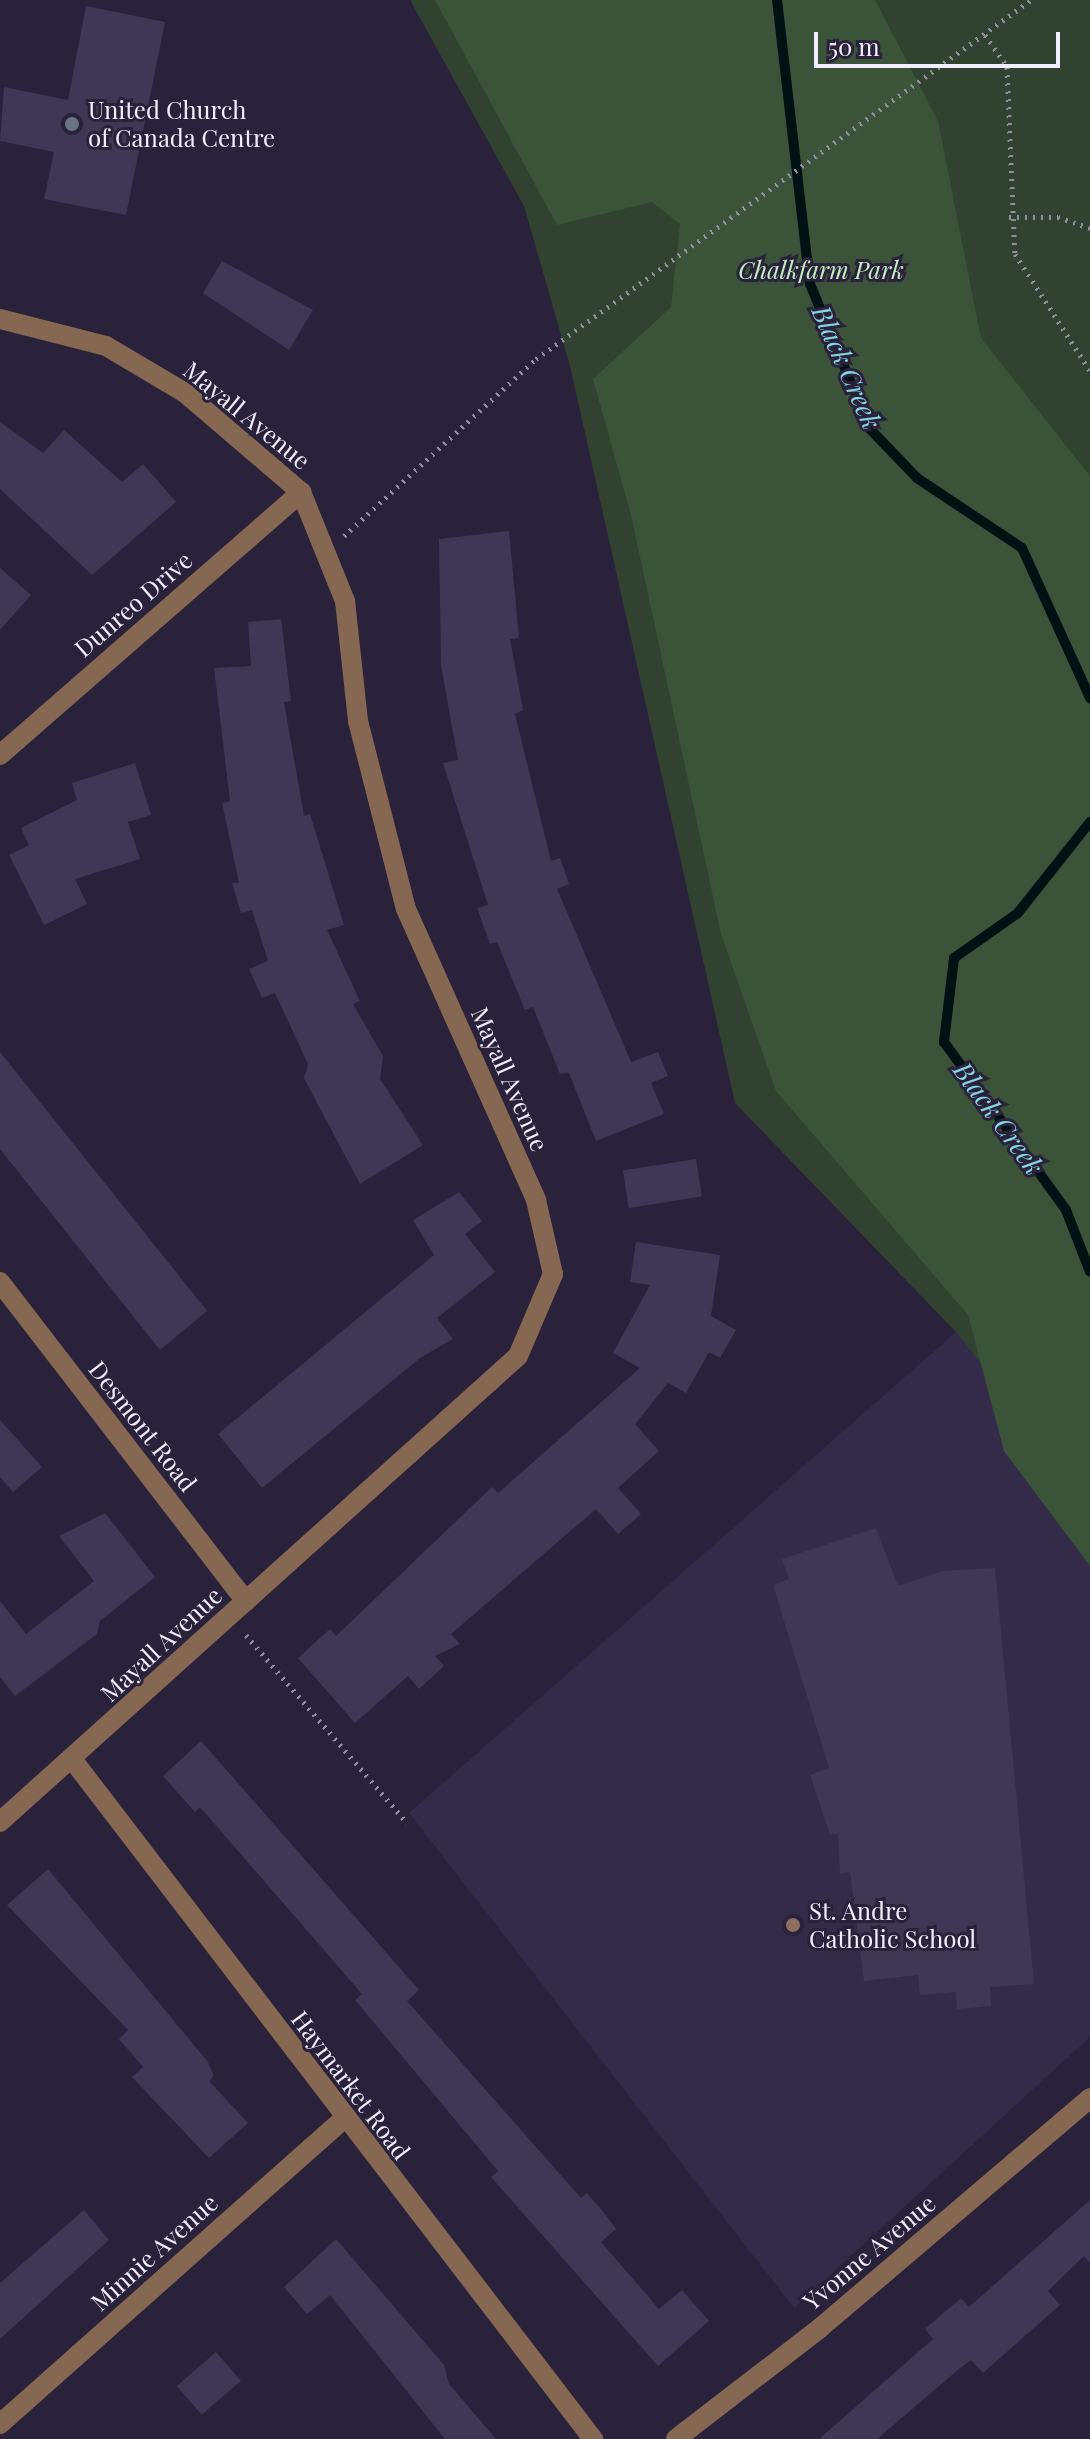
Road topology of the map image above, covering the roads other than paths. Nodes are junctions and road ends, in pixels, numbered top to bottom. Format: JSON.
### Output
{"nodes":[{"id":1,"x":0,"y":319,"type":"edge"},
{"id":2,"x":301,"y":492,"type":"junction"},
{"id":3,"x":0,"y":755,"type":"edge"},
{"id":4,"x":0,"y":1282,"type":"edge"},
{"id":5,"x":246,"y":1601,"type":"junction"},
{"id":6,"x":72,"y":1759,"type":"junction"},
{"id":7,"x":0,"y":1822,"type":"edge"},
{"id":8,"x":1090,"y":2098,"type":"edge"},
{"id":9,"x":343,"y":2119,"type":"junction"},
{"id":10,"x":0,"y":2424,"type":"edge"},
{"id":11,"x":593,"y":2439,"type":"edge"},
{"id":12,"x":676,"y":2439,"type":"edge"}],
"edges":[{"from":1,"to":2,"type":"street","name":"Mayall Avenue"},
{"from":2,"to":3,"type":"street","name":"Dunreo Drive"},
{"from":2,"to":5,"type":"street","name":"Mayall Avenue"},
{"from":4,"to":5,"type":"street","name":"Desmont Road"},
{"from":5,"to":6,"type":"street","name":"Mayall Avenue"},
{"from":6,"to":7,"type":"street","name":"Mayall Avenue"},
{"from":6,"to":9,"type":"street","name":"Haymarket Road"},
{"from":8,"to":12,"type":"street","name":"Yvonne Avenue"},
{"from":9,"to":10,"type":"street","name":"Minnie Avenue"},
{"from":9,"to":11,"type":"street","name":"Haymarket Road"}]}
